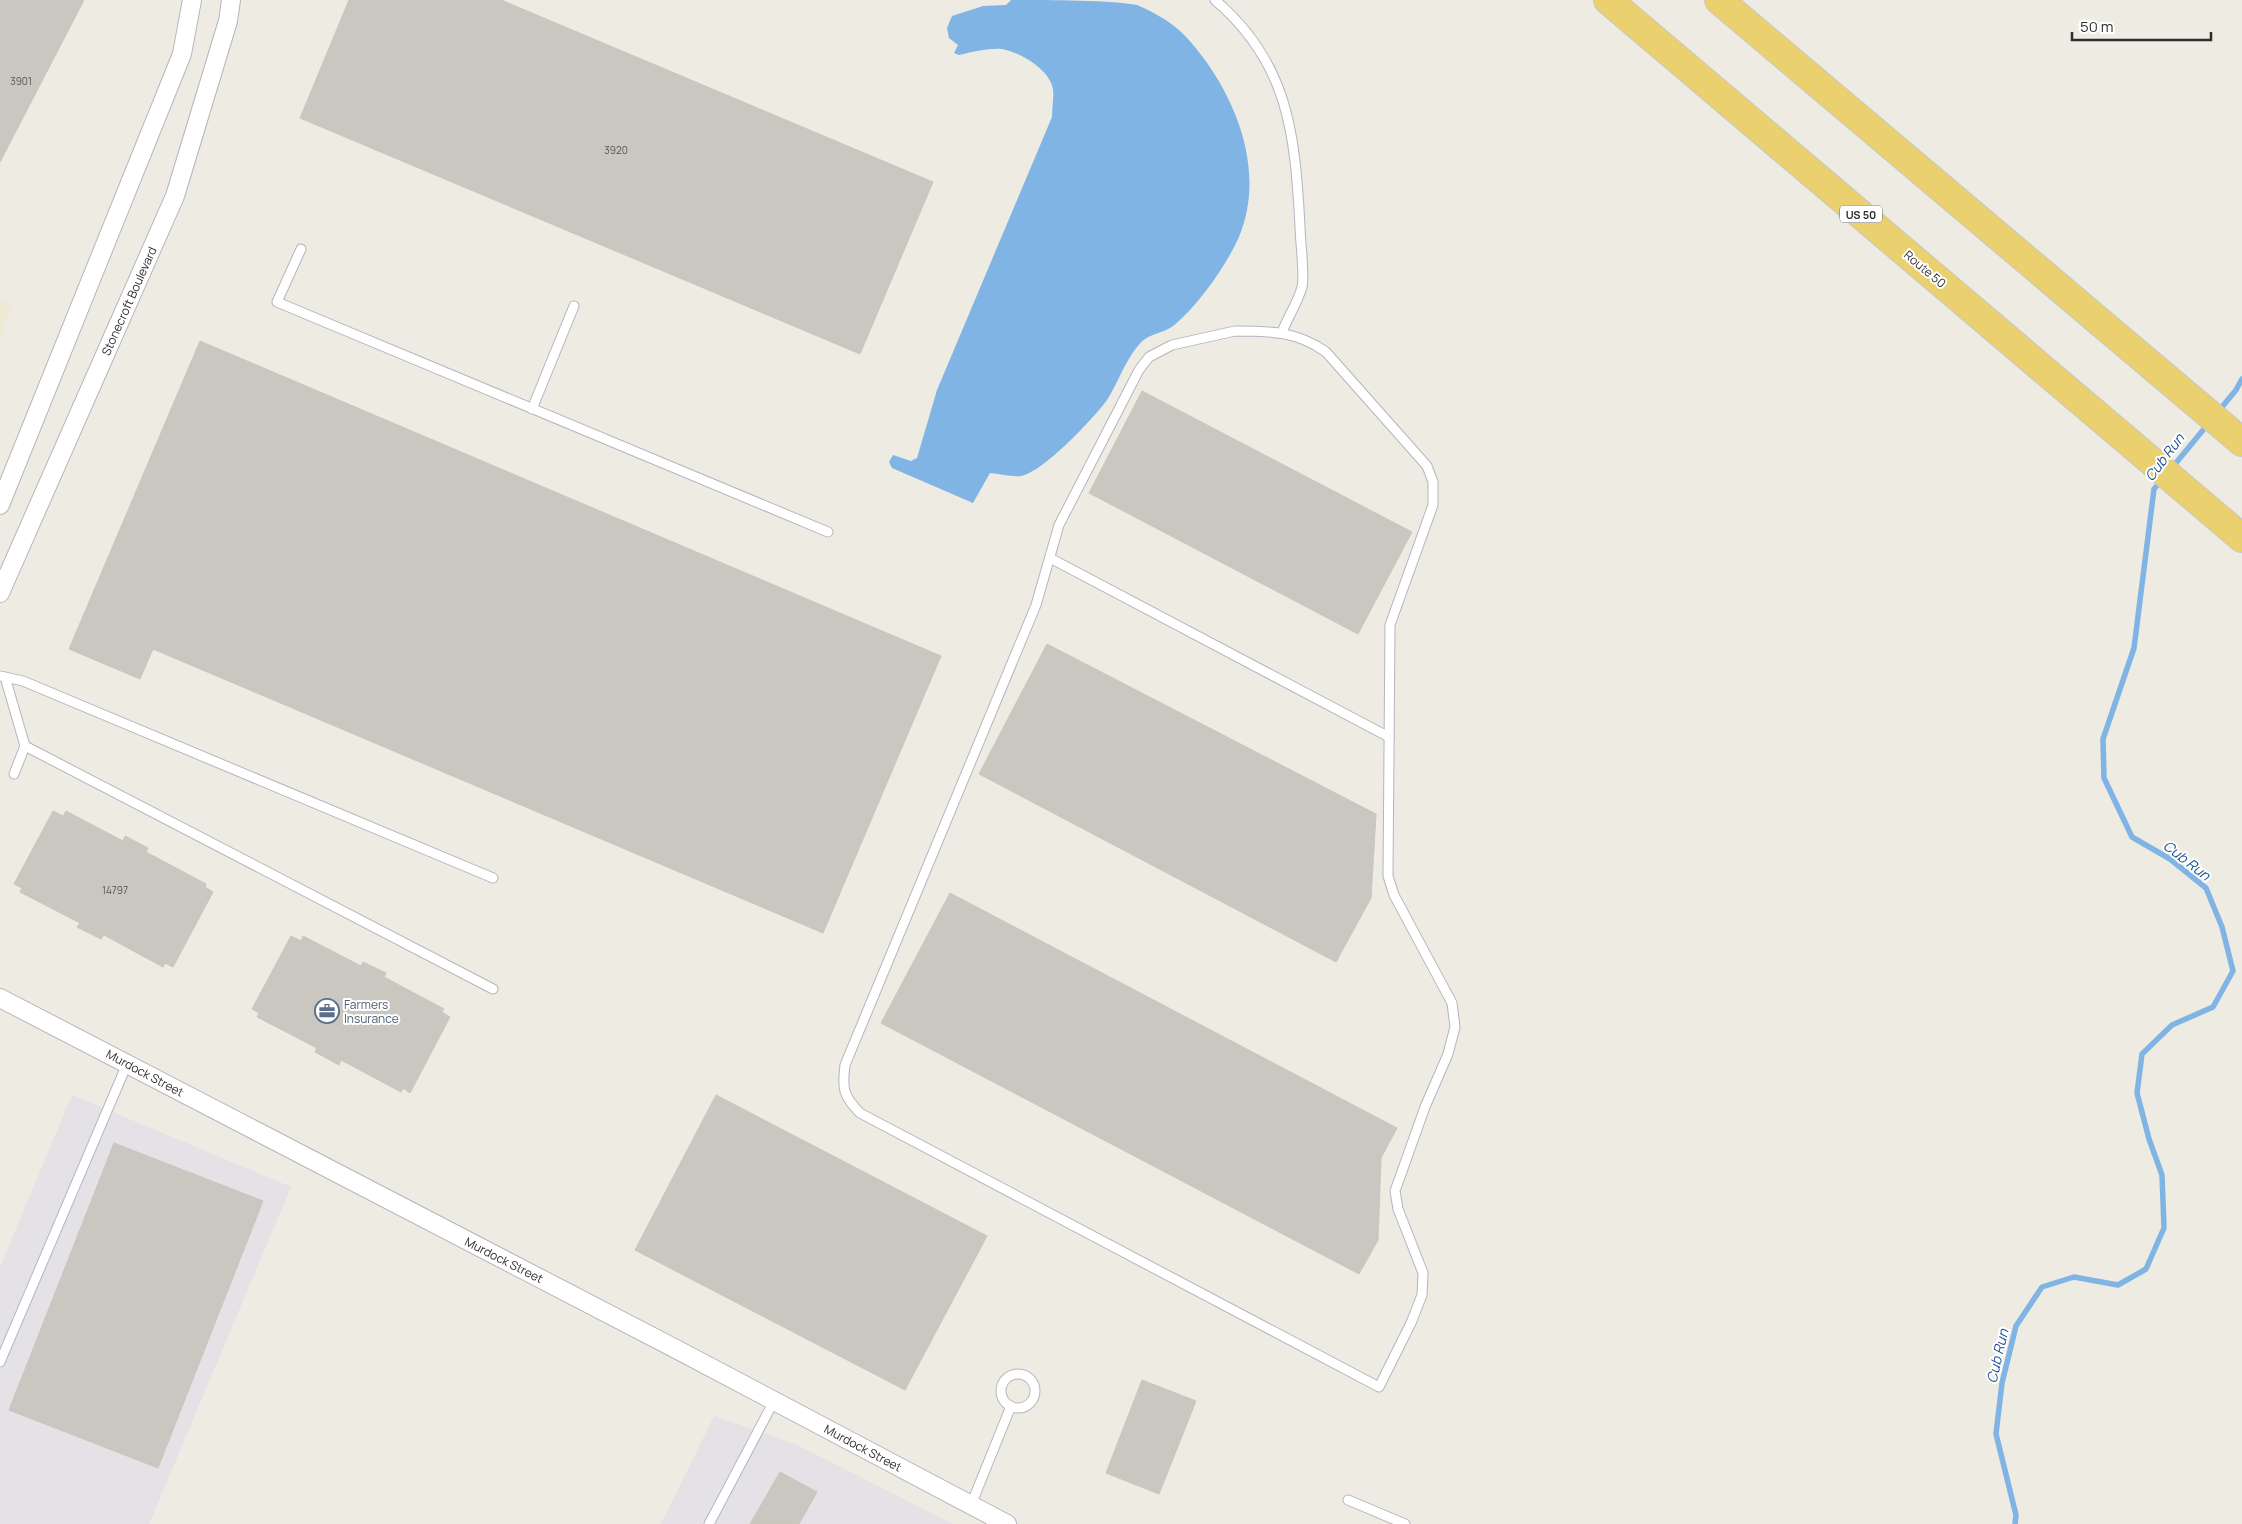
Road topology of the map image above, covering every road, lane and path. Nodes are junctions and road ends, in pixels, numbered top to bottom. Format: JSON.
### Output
{"nodes":[{"id":1,"x":192,"y":0,"type":"edge"},
{"id":2,"x":231,"y":0,"type":"edge"},
{"id":3,"x":1215,"y":0,"type":"edge"},
{"id":4,"x":1608,"y":0,"type":"edge"},
{"id":5,"x":1719,"y":0,"type":"edge"},
{"id":6,"x":301,"y":249,"type":"dead end"},
{"id":7,"x":574,"y":306,"type":"dead end"},
{"id":8,"x":1282,"y":332,"type":"junction"},
{"id":9,"x":532,"y":409,"type":"junction"},
{"id":10,"x":2242,"y":442,"type":"edge"},
{"id":11,"x":0,"y":505,"type":"edge"},
{"id":12,"x":828,"y":532,"type":"dead end"},
{"id":13,"x":2242,"y":538,"type":"edge"},
{"id":14,"x":1050,"y":558,"type":"junction"},
{"id":15,"x":0,"y":592,"type":"edge"},
{"id":16,"x":2,"y":676,"type":"edge"},
{"id":17,"x":1389,"y":737,"type":"junction"},
{"id":18,"x":25,"y":746,"type":"junction"},
{"id":19,"x":14,"y":774,"type":"dead end"},
{"id":20,"x":493,"y":878,"type":"dead end"},
{"id":21,"x":493,"y":989,"type":"dead end"},
{"id":22,"x":0,"y":998,"type":"edge"},
{"id":23,"x":127,"y":1064,"type":"junction"},
{"id":24,"x":2,"y":1351,"type":"edge"},
{"id":25,"x":0,"y":1362,"type":"edge"},
{"id":26,"x":774,"y":1401,"type":"junction"},
{"id":27,"x":1011,"y":1406,"type":"dead end"},
{"id":28,"x":1348,"y":1500,"type":"dead end"},
{"id":29,"x":971,"y":1505,"type":"junction"},
{"id":30,"x":709,"y":1524,"type":"edge"},
{"id":31,"x":1007,"y":1524,"type":"edge"},
{"id":32,"x":1405,"y":1524,"type":"edge"}],
"edges":[{"from":1,"to":11,"type":"street"},
{"from":2,"to":15,"type":"street","name":"Stonecroft Boulevard"},
{"from":3,"to":8,"type":"lane"},
{"from":4,"to":13,"type":"highway","name":"Route 50","number":"US 50"},
{"from":5,"to":10,"type":"highway"},
{"from":6,"to":9,"type":"lane"},
{"from":7,"to":9,"type":"lane"},
{"from":8,"to":14,"type":"lane"},
{"from":8,"to":17,"type":"lane"},
{"from":9,"to":12,"type":"lane"},
{"from":14,"to":17,"type":"lane"},
{"from":14,"to":17,"type":"lane"},
{"from":16,"to":18,"type":"lane"},
{"from":16,"to":20,"type":"lane"},
{"from":18,"to":19,"type":"lane"},
{"from":18,"to":21,"type":"lane"},
{"from":22,"to":23,"type":"street","name":"Murdock Street"},
{"from":23,"to":24,"type":"lane"},
{"from":23,"to":26,"type":"street","name":"Murdock Street"},
{"from":24,"to":25,"type":"lane"},
{"from":26,"to":29,"type":"street","name":"Murdock Street"},
{"from":26,"to":30,"type":"lane"},
{"from":27,"to":29,"type":"lane"},
{"from":28,"to":32,"type":"lane"},
{"from":29,"to":31,"type":"street","name":"Murdock Street"}]}
